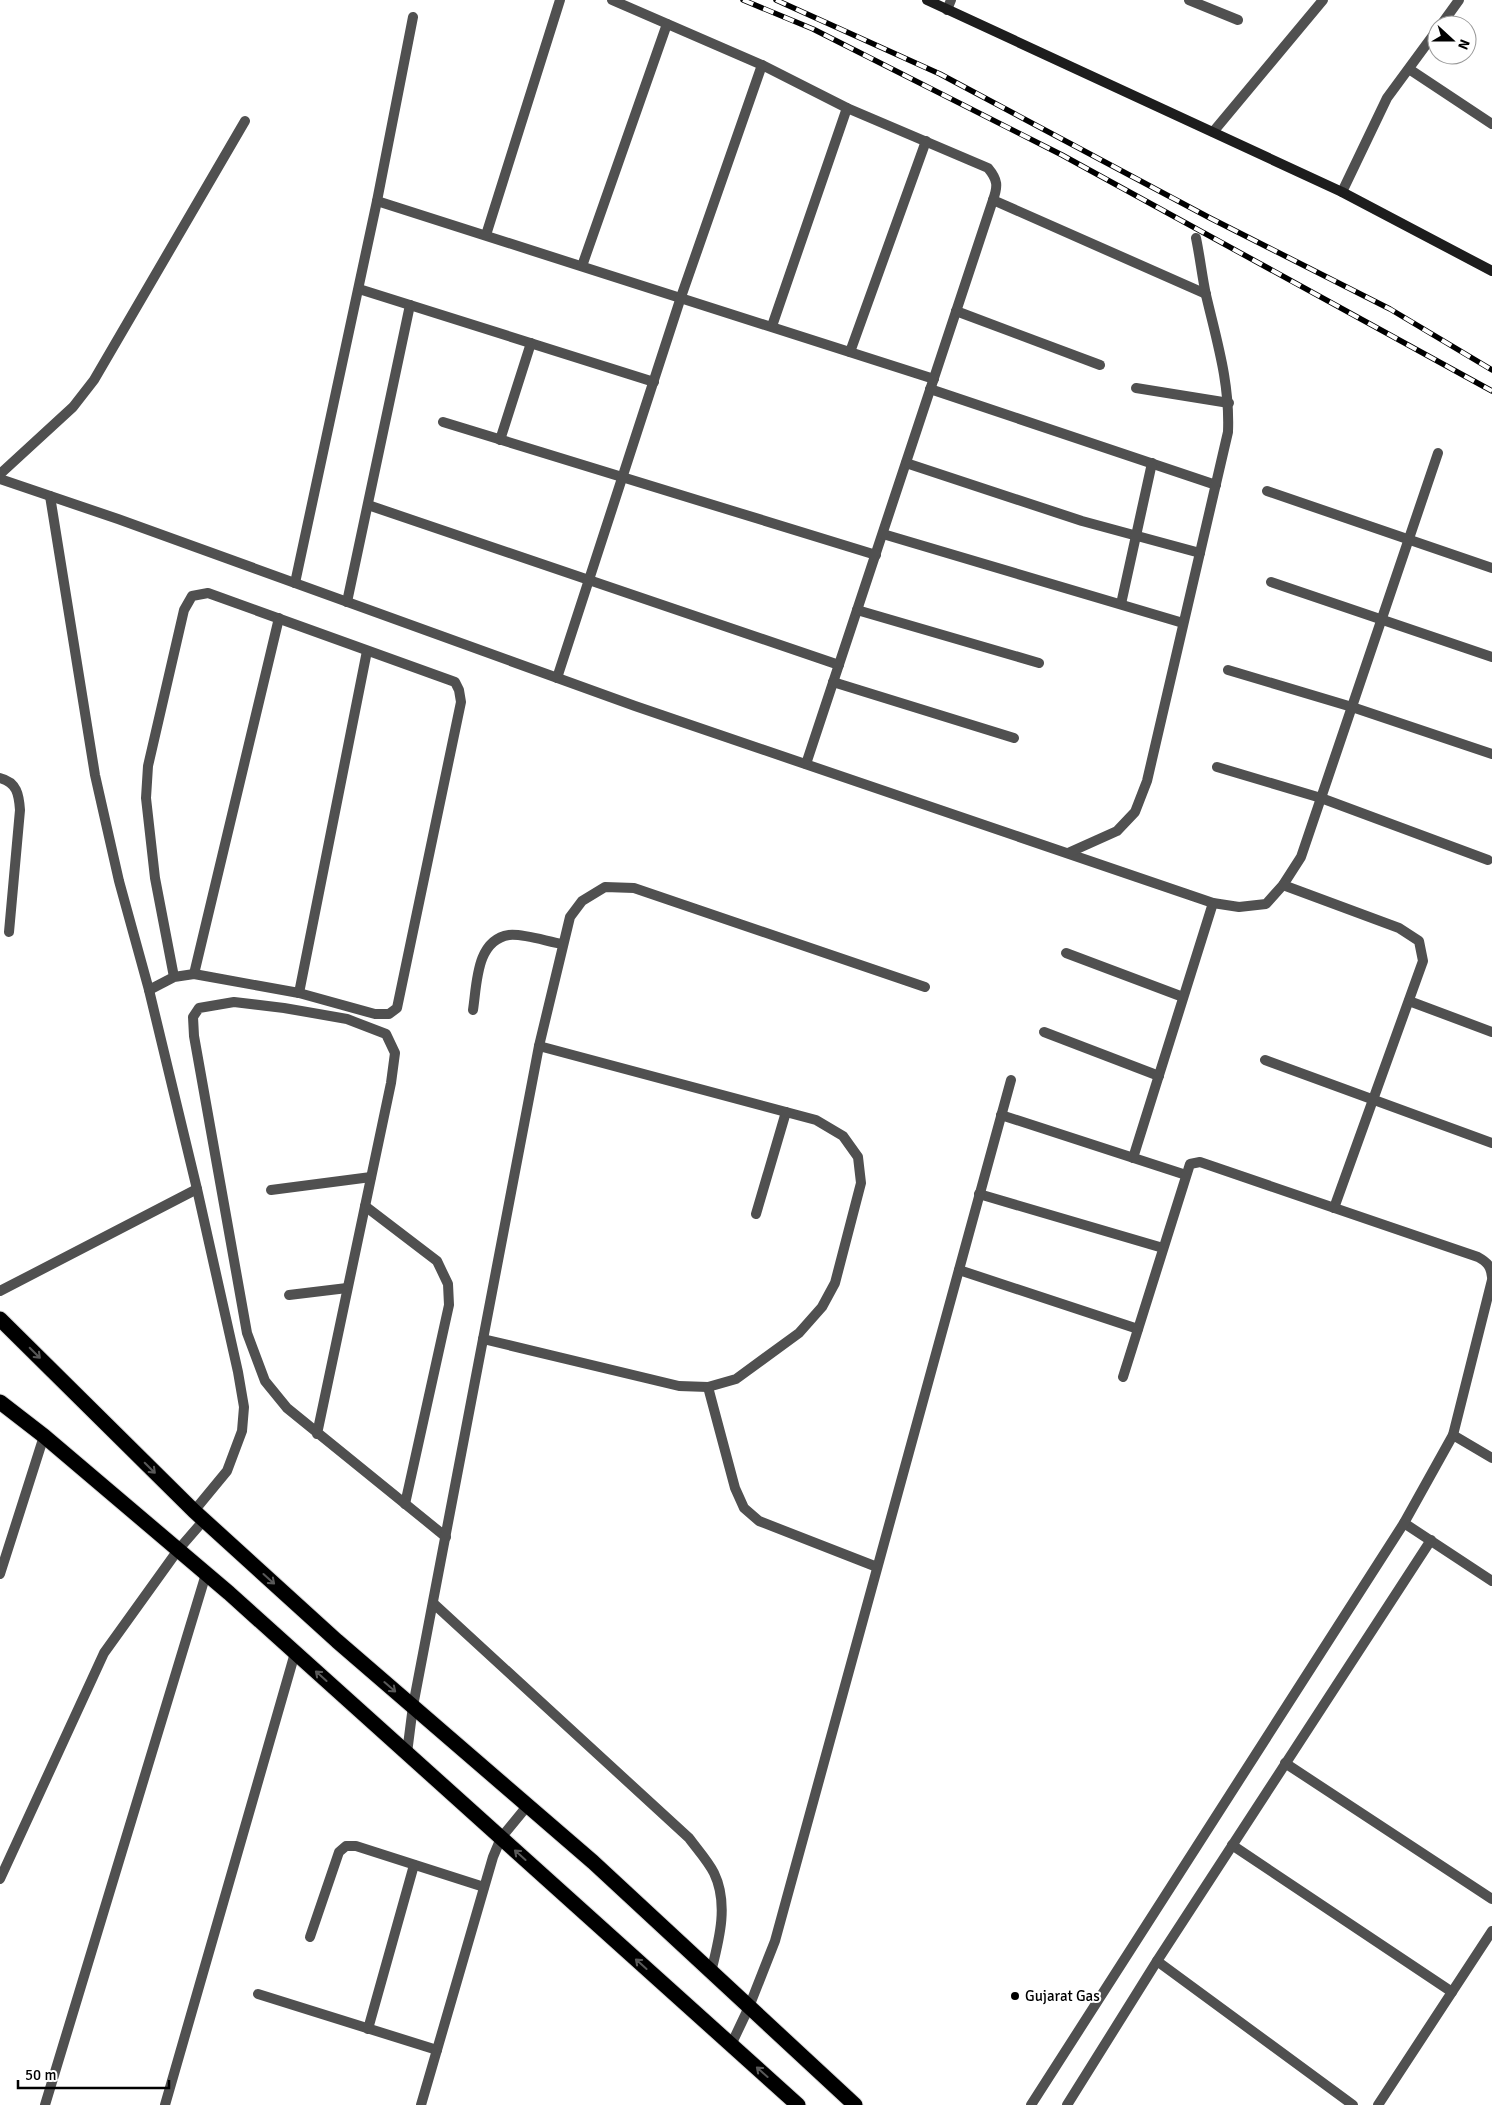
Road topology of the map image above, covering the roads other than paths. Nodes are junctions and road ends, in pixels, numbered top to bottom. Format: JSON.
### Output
{"nodes":[{"id":1,"x":560,"y":0,"type":"edge"},
{"id":2,"x":612,"y":0,"type":"edge"},
{"id":3,"x":927,"y":0,"type":"edge"},
{"id":4,"x":1189,"y":0,"type":"edge"},
{"id":5,"x":1323,"y":0,"type":"edge"},
{"id":6,"x":1459,"y":0,"type":"edge"},
{"id":7,"x":949,"y":5,"type":"edge"},
{"id":8,"x":1448,"y":15,"type":"edge"},
{"id":9,"x":413,"y":17,"type":"dead end"},
{"id":10,"x":1238,"y":20,"type":"dead end"},
{"id":11,"x":667,"y":24,"type":"junction"},
{"id":12,"x":1427,"y":44,"type":"edge"},
{"id":13,"x":762,"y":65,"type":"junction"},
{"id":14,"x":1409,"y":69,"type":"junction"},
{"id":15,"x":847,"y":108,"type":"junction"},
{"id":16,"x":245,"y":121,"type":"dead end"},
{"id":17,"x":1492,"y":124,"type":"edge"},
{"id":18,"x":1212,"y":132,"type":"junction"},
{"id":19,"x":926,"y":141,"type":"junction"},
{"id":20,"x":1342,"y":192,"type":"junction"},
{"id":21,"x":993,"y":200,"type":"junction"},
{"id":22,"x":377,"y":201,"type":"junction"},
{"id":23,"x":486,"y":235,"type":"junction"},
{"id":24,"x":1196,"y":238,"type":"dead end"},
{"id":25,"x":582,"y":266,"type":"junction"},
{"id":26,"x":1492,"y":271,"type":"edge"},
{"id":27,"x":359,"y":289,"type":"junction"},
{"id":28,"x":1206,"y":294,"type":"junction"},
{"id":29,"x":681,"y":297,"type":"junction"},
{"id":30,"x":410,"y":305,"type":"junction"},
{"id":31,"x":956,"y":311,"type":"junction"},
{"id":32,"x":772,"y":326,"type":"junction"},
{"id":33,"x":531,"y":343,"type":"junction"},
{"id":34,"x":850,"y":352,"type":"junction"},
{"id":35,"x":1100,"y":365,"type":"dead end"},
{"id":36,"x":654,"y":382,"type":"junction"},
{"id":37,"x":932,"y":384,"type":"junction"},
{"id":38,"x":1136,"y":388,"type":"dead end"},
{"id":39,"x":1229,"y":403,"type":"junction"},
{"id":40,"x":444,"y":422,"type":"dead end"},
{"id":41,"x":500,"y":440,"type":"junction"},
{"id":42,"x":1438,"y":453,"type":"dead end"},
{"id":43,"x":1152,"y":463,"type":"junction"},
{"id":44,"x":906,"y":464,"type":"junction"},
{"id":45,"x":0,"y":474,"type":"edge"},
{"id":46,"x":622,"y":478,"type":"junction"},
{"id":47,"x":0,"y":479,"type":"edge"},
{"id":48,"x":1216,"y":484,"type":"junction"},
{"id":49,"x":1267,"y":491,"type":"dead end"},
{"id":50,"x":50,"y":496,"type":"junction"},
{"id":51,"x":368,"y":505,"type":"junction"},
{"id":52,"x":883,"y":534,"type":"junction"},
{"id":53,"x":1136,"y":536,"type":"junction"},
{"id":54,"x":1408,"y":541,"type":"junction"},
{"id":55,"x":1200,"y":552,"type":"junction"},
{"id":56,"x":876,"y":555,"type":"junction"},
{"id":57,"x":1492,"y":568,"type":"edge"},
{"id":58,"x":589,"y":581,"type":"junction"},
{"id":59,"x":1271,"y":582,"type":"dead end"},
{"id":60,"x":295,"y":583,"type":"junction"},
{"id":61,"x":347,"y":602,"type":"junction"},
{"id":62,"x":1121,"y":604,"type":"junction"},
{"id":63,"x":857,"y":610,"type":"junction"},
{"id":64,"x":279,"y":618,"type":"junction"},
{"id":65,"x":1382,"y":619,"type":"junction"},
{"id":66,"x":1183,"y":623,"type":"junction"},
{"id":67,"x":367,"y":651,"type":"junction"},
{"id":68,"x":1492,"y":657,"type":"edge"},
{"id":69,"x":1039,"y":664,"type":"dead end"},
{"id":70,"x":839,"y":665,"type":"junction"},
{"id":71,"x":1228,"y":670,"type":"dead end"},
{"id":72,"x":557,"y":678,"type":"junction"},
{"id":73,"x":834,"y":682,"type":"junction"},
{"id":74,"x":1352,"y":707,"type":"junction"},
{"id":75,"x":1014,"y":738,"type":"dead end"},
{"id":76,"x":1492,"y":754,"type":"edge"},
{"id":77,"x":806,"y":764,"type":"junction"},
{"id":78,"x":1217,"y":766,"type":"dead end"},
{"id":79,"x":0,"y":778,"type":"edge"},
{"id":80,"x":1321,"y":798,"type":"junction"},
{"id":81,"x":1068,"y":854,"type":"junction"},
{"id":82,"x":1488,"y":860,"type":"dead end"},
{"id":83,"x":1283,"y":885,"type":"junction"},
{"id":84,"x":1213,"y":903,"type":"junction"},
{"id":85,"x":9,"y":932,"type":"dead end"},
{"id":86,"x":563,"y":944,"type":"junction"},
{"id":87,"x":1066,"y":953,"type":"dead end"},
{"id":88,"x":194,"y":974,"type":"junction"},
{"id":89,"x":174,"y":977,"type":"junction"},
{"id":90,"x":925,"y":986,"type":"dead end"},
{"id":91,"x":149,"y":990,"type":"junction"},
{"id":92,"x":299,"y":993,"type":"junction"},
{"id":93,"x":1183,"y":997,"type":"junction"},
{"id":94,"x":1409,"y":1001,"type":"junction"},
{"id":95,"x":472,"y":1010,"type":"dead end"},
{"id":96,"x":1044,"y":1032,"type":"dead end"},
{"id":97,"x":1492,"y":1032,"type":"edge"},
{"id":98,"x":540,"y":1046,"type":"junction"},
{"id":99,"x":1265,"y":1060,"type":"dead end"},
{"id":100,"x":1159,"y":1076,"type":"junction"},
{"id":101,"x":1011,"y":1080,"type":"dead end"},
{"id":102,"x":1373,"y":1100,"type":"junction"},
{"id":103,"x":786,"y":1112,"type":"junction"},
{"id":104,"x":1001,"y":1115,"type":"junction"},
{"id":105,"x":1492,"y":1143,"type":"edge"},
{"id":106,"x":1133,"y":1158,"type":"junction"},
{"id":107,"x":1186,"y":1175,"type":"junction"},
{"id":108,"x":371,"y":1177,"type":"junction"},
{"id":109,"x":197,"y":1189,"type":"junction"},
{"id":110,"x":271,"y":1190,"type":"dead end"},
{"id":111,"x":979,"y":1194,"type":"junction"},
{"id":112,"x":365,"y":1206,"type":"junction"},
{"id":113,"x":1334,"y":1208,"type":"junction"},
{"id":114,"x":756,"y":1214,"type":"dead end"},
{"id":115,"x":1163,"y":1248,"type":"junction"},
{"id":116,"x":958,"y":1270,"type":"junction"},
{"id":117,"x":1492,"y":1279,"type":"edge"},
{"id":118,"x":346,"y":1288,"type":"junction"},
{"id":119,"x":0,"y":1291,"type":"edge"},
{"id":120,"x":288,"y":1295,"type":"dead end"},
{"id":121,"x":0,"y":1319,"type":"edge"},
{"id":122,"x":1138,"y":1329,"type":"junction"},
{"id":123,"x":483,"y":1339,"type":"junction"},
{"id":124,"x":1123,"y":1377,"type":"dead end"},
{"id":125,"x":708,"y":1387,"type":"junction"},
{"id":126,"x":0,"y":1402,"type":"edge"},
{"id":127,"x":317,"y":1434,"type":"junction"},
{"id":128,"x":1453,"y":1435,"type":"junction"},
{"id":129,"x":44,"y":1436,"type":"junction"},
{"id":130,"x":1492,"y":1458,"type":"edge"},
{"id":131,"x":404,"y":1504,"type":"junction"},
{"id":132,"x":199,"y":1516,"type":"junction"},
{"id":133,"x":1404,"y":1523,"type":"junction"},
{"id":134,"x":446,"y":1537,"type":"junction"},
{"id":135,"x":1431,"y":1540,"type":"junction"},
{"id":136,"x":178,"y":1550,"type":"junction"},
{"id":137,"x":878,"y":1567,"type":"junction"},
{"id":138,"x":0,"y":1574,"type":"edge"},
{"id":139,"x":206,"y":1574,"type":"junction"},
{"id":140,"x":1492,"y":1581,"type":"edge"},
{"id":141,"x":433,"y":1603,"type":"junction"},
{"id":142,"x":295,"y":1653,"type":"junction"},
{"id":143,"x":413,"y":1706,"type":"junction"},
{"id":144,"x":407,"y":1753,"type":"junction"},
{"id":145,"x":1286,"y":1763,"type":"junction"},
{"id":146,"x":528,"y":1805,"type":"junction"},
{"id":147,"x":501,"y":1838,"type":"junction"},
{"id":148,"x":1232,"y":1844,"type":"junction"},
{"id":149,"x":414,"y":1866,"type":"junction"},
{"id":150,"x":0,"y":1879,"type":"edge"},
{"id":151,"x":484,"y":1887,"type":"junction"},
{"id":152,"x":1492,"y":1899,"type":"edge"},
{"id":153,"x":1492,"y":1931,"type":"edge"},
{"id":154,"x":310,"y":1936,"type":"dead end"},
{"id":155,"x":1157,"y":1961,"type":"junction"},
{"id":156,"x":712,"y":1972,"type":"junction"},
{"id":157,"x":1452,"y":1992,"type":"junction"},
{"id":158,"x":258,"y":1994,"type":"dead end"},
{"id":159,"x":749,"y":2006,"type":"junction"},
{"id":160,"x":368,"y":2029,"type":"junction"},
{"id":161,"x":731,"y":2045,"type":"junction"},
{"id":162,"x":437,"y":2050,"type":"junction"},
{"id":163,"x":45,"y":2105,"type":"edge"},
{"id":164,"x":165,"y":2105,"type":"edge"},
{"id":165,"x":421,"y":2105,"type":"edge"},
{"id":166,"x":798,"y":2105,"type":"edge"},
{"id":167,"x":855,"y":2105,"type":"edge"},
{"id":168,"x":1030,"y":2105,"type":"edge"},
{"id":169,"x":1067,"y":2105,"type":"edge"},
{"id":170,"x":1353,"y":2105,"type":"edge"},
{"id":171,"x":1378,"y":2105,"type":"edge"}],
"edges":[{"from":1,"to":23,"type":"street"},
{"from":2,"to":11,"type":"street"},
{"from":3,"to":7,"type":"main road"},
{"from":4,"to":10,"type":"street"},
{"from":5,"to":18,"type":"street"},
{"from":6,"to":8,"type":"street"},
{"from":7,"to":18,"type":"main road"},
{"from":9,"to":22,"type":"street"},
{"from":11,"to":13,"type":"street"},
{"from":11,"to":25,"type":"street"},
{"from":12,"to":14,"type":"street"},
{"from":13,"to":15,"type":"street"},
{"from":13,"to":29,"type":"street"},
{"from":14,"to":17,"type":"street"},
{"from":14,"to":20,"type":"street"},
{"from":15,"to":19,"type":"street"},
{"from":15,"to":32,"type":"street"},
{"from":16,"to":45,"type":"street"},
{"from":18,"to":20,"type":"main road"},
{"from":19,"to":21,"type":"street"},
{"from":19,"to":34,"type":"street"},
{"from":20,"to":26,"type":"main road"},
{"from":21,"to":28,"type":"street"},
{"from":21,"to":31,"type":"street"},
{"from":22,"to":23,"type":"street"},
{"from":22,"to":27,"type":"street"},
{"from":23,"to":25,"type":"street"},
{"from":24,"to":28,"type":"street"},
{"from":25,"to":29,"type":"street"},
{"from":27,"to":30,"type":"street"},
{"from":27,"to":60,"type":"street"},
{"from":28,"to":39,"type":"street"},
{"from":29,"to":32,"type":"street"},
{"from":29,"to":36,"type":"street"},
{"from":30,"to":33,"type":"street"},
{"from":30,"to":51,"type":"street"},
{"from":31,"to":35,"type":"street"},
{"from":31,"to":37,"type":"street"},
{"from":32,"to":34,"type":"street"},
{"from":33,"to":36,"type":"street"},
{"from":33,"to":41,"type":"street"},
{"from":34,"to":37,"type":"street"},
{"from":36,"to":46,"type":"street"},
{"from":37,"to":43,"type":"street"},
{"from":37,"to":44,"type":"street"},
{"from":38,"to":39,"type":"street"},
{"from":39,"to":48,"type":"street"},
{"from":40,"to":41,"type":"street"},
{"from":41,"to":46,"type":"street"},
{"from":42,"to":54,"type":"street"},
{"from":43,"to":48,"type":"street"},
{"from":43,"to":53,"type":"street"},
{"from":44,"to":52,"type":"street"},
{"from":44,"to":53,"type":"street"},
{"from":46,"to":56,"type":"street"},
{"from":46,"to":58,"type":"street"},
{"from":47,"to":50,"type":"street"},
{"from":48,"to":55,"type":"street"},
{"from":49,"to":54,"type":"street"},
{"from":50,"to":60,"type":"street"},
{"from":50,"to":91,"type":"street"},
{"from":51,"to":58,"type":"street"},
{"from":51,"to":61,"type":"street"},
{"from":52,"to":56,"type":"street"},
{"from":52,"to":62,"type":"street"},
{"from":53,"to":55,"type":"street"},
{"from":53,"to":62,"type":"street"},
{"from":54,"to":57,"type":"street"},
{"from":54,"to":65,"type":"street"},
{"from":55,"to":66,"type":"street"},
{"from":56,"to":63,"type":"street"},
{"from":58,"to":70,"type":"street"},
{"from":58,"to":72,"type":"street"},
{"from":59,"to":65,"type":"street"},
{"from":60,"to":61,"type":"street"},
{"from":61,"to":72,"type":"street"},
{"from":62,"to":66,"type":"street"},
{"from":63,"to":69,"type":"street"},
{"from":63,"to":70,"type":"street"},
{"from":64,"to":67,"type":"street"},
{"from":64,"to":88,"type":"street"},
{"from":64,"to":89,"type":"street"},
{"from":65,"to":68,"type":"street"},
{"from":65,"to":74,"type":"street"},
{"from":66,"to":81,"type":"street"},
{"from":67,"to":92,"type":"street"},
{"from":67,"to":92,"type":"street"},
{"from":70,"to":73,"type":"street"},
{"from":71,"to":74,"type":"street"},
{"from":72,"to":77,"type":"street"},
{"from":73,"to":75,"type":"street"},
{"from":73,"to":77,"type":"street"},
{"from":74,"to":76,"type":"street"},
{"from":74,"to":80,"type":"street"},
{"from":77,"to":81,"type":"street"},
{"from":78,"to":80,"type":"street"},
{"from":79,"to":85,"type":"street"},
{"from":80,"to":82,"type":"street"},
{"from":80,"to":83,"type":"street"},
{"from":81,"to":84,"type":"street"},
{"from":83,"to":84,"type":"street"},
{"from":83,"to":94,"type":"street"},
{"from":84,"to":93,"type":"street"},
{"from":86,"to":90,"type":"street"},
{"from":86,"to":95,"type":"street"},
{"from":86,"to":98,"type":"street"},
{"from":87,"to":93,"type":"street"},
{"from":88,"to":89,"type":"street"},
{"from":88,"to":92,"type":"street"},
{"from":89,"to":91,"type":"street"},
{"from":91,"to":109,"type":"street"},
{"from":93,"to":100,"type":"street"},
{"from":94,"to":97,"type":"street"},
{"from":94,"to":102,"type":"street"},
{"from":96,"to":100,"type":"street"},
{"from":98,"to":103,"type":"street"},
{"from":98,"to":123,"type":"street"},
{"from":99,"to":102,"type":"street"},
{"from":100,"to":106,"type":"street"},
{"from":101,"to":104,"type":"street"},
{"from":102,"to":105,"type":"street"},
{"from":102,"to":113,"type":"street"},
{"from":103,"to":114,"type":"street"},
{"from":103,"to":125,"type":"street"},
{"from":104,"to":106,"type":"street"},
{"from":104,"to":111,"type":"street"},
{"from":106,"to":107,"type":"street"},
{"from":107,"to":113,"type":"street"},
{"from":107,"to":115,"type":"street"},
{"from":108,"to":110,"type":"street"},
{"from":108,"to":112,"type":"street"},
{"from":108,"to":127,"type":"street"},
{"from":109,"to":119,"type":"street"},
{"from":109,"to":132,"type":"street"},
{"from":111,"to":115,"type":"street"},
{"from":111,"to":116,"type":"street"},
{"from":112,"to":118,"type":"street"},
{"from":112,"to":131,"type":"street"},
{"from":113,"to":117,"type":"street"},
{"from":115,"to":122,"type":"street"},
{"from":116,"to":122,"type":"street"},
{"from":116,"to":137,"type":"street"},
{"from":117,"to":128,"type":"street"},
{"from":118,"to":120,"type":"street"},
{"from":118,"to":127,"type":"street"},
{"from":121,"to":132,"type":"highway","one_way":true},
{"from":122,"to":124,"type":"street"},
{"from":123,"to":125,"type":"street"},
{"from":123,"to":134,"type":"street"},
{"from":125,"to":137,"type":"street"},
{"from":126,"to":129,"type":"highway"},
{"from":127,"to":131,"type":"street"},
{"from":128,"to":130,"type":"street"},
{"from":128,"to":133,"type":"street"},
{"from":129,"to":136,"type":"highway"},
{"from":129,"to":138,"type":"street"},
{"from":131,"to":134,"type":"street"},
{"from":132,"to":136,"type":"street"},
{"from":132,"to":143,"type":"highway","one_way":true},
{"from":133,"to":135,"type":"street"},
{"from":133,"to":168,"type":"street"},
{"from":134,"to":141,"type":"street"},
{"from":135,"to":140,"type":"street"},
{"from":135,"to":145,"type":"street"},
{"from":136,"to":139,"type":"highway"},
{"from":136,"to":150,"type":"street"},
{"from":137,"to":159,"type":"street"},
{"from":139,"to":142,"type":"highway"},
{"from":139,"to":163,"type":"street"},
{"from":141,"to":143,"type":"street"},
{"from":141,"to":156,"type":"street"},
{"from":144,"to":142,"type":"highway","one_way":true},
{"from":142,"to":164,"type":"street"},
{"from":143,"to":144,"type":"street"},
{"from":143,"to":146,"type":"highway"},
{"from":144,"to":147,"type":"highway"},
{"from":145,"to":148,"type":"street"},
{"from":145,"to":152,"type":"street"},
{"from":146,"to":147,"type":"street"},
{"from":146,"to":156,"type":"highway"},
{"from":147,"to":151,"type":"street"},
{"from":161,"to":147,"type":"highway","one_way":true},
{"from":148,"to":155,"type":"street"},
{"from":148,"to":157,"type":"street"},
{"from":149,"to":151,"type":"street"},
{"from":149,"to":154,"type":"street"},
{"from":149,"to":160,"type":"street"},
{"from":151,"to":162,"type":"street"},
{"from":153,"to":157,"type":"street"},
{"from":155,"to":169,"type":"street"},
{"from":155,"to":170,"type":"street"},
{"from":156,"to":159,"type":"highway"},
{"from":157,"to":171,"type":"street"},
{"from":158,"to":160,"type":"street"},
{"from":159,"to":161,"type":"street"},
{"from":159,"to":167,"type":"highway"},
{"from":160,"to":162,"type":"street"},
{"from":166,"to":161,"type":"highway","one_way":true},
{"from":162,"to":165,"type":"street"}]}
